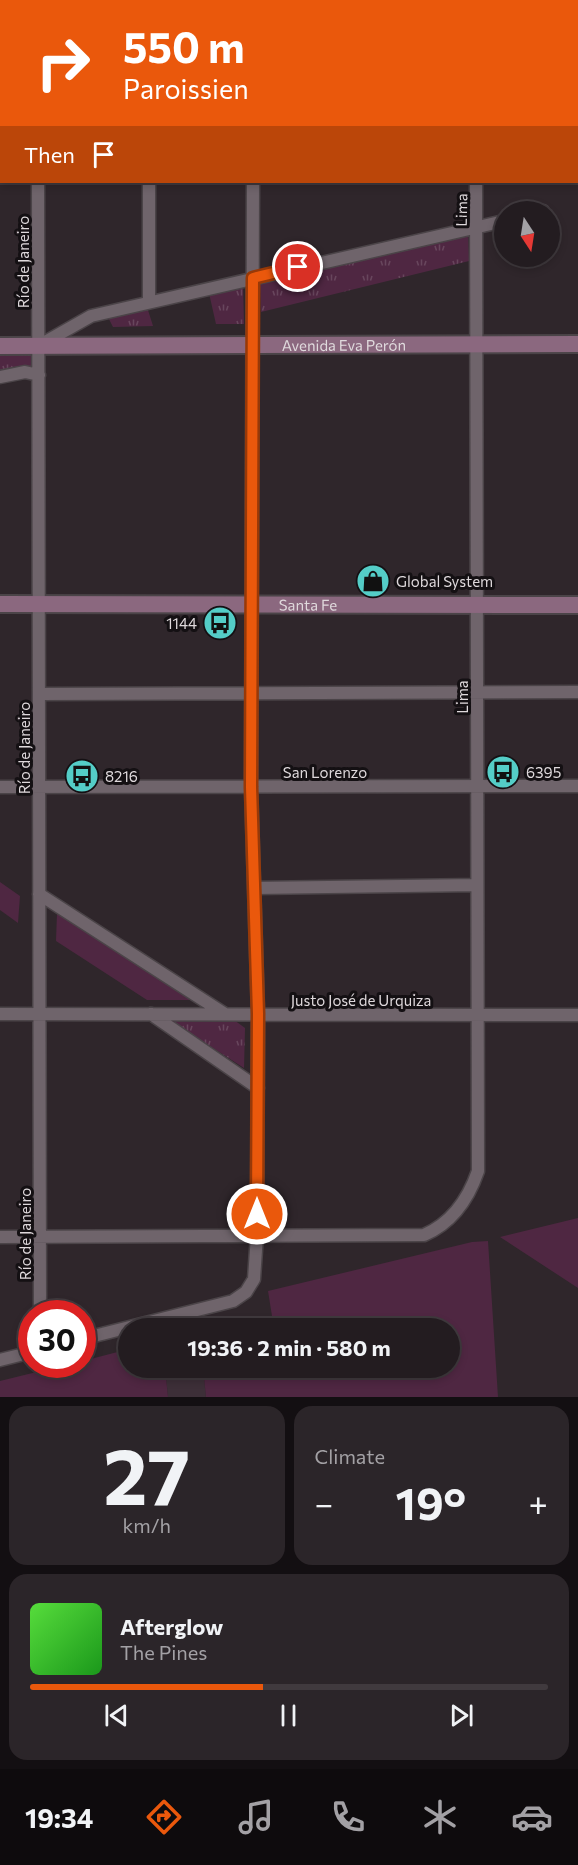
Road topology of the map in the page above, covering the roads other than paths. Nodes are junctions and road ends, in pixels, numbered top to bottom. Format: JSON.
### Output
{"nodes":[{"id":1,"x":38,"y":183,"type":"edge"},
{"id":2,"x":149,"y":183,"type":"edge"},
{"id":3,"x":253,"y":183,"type":"edge"},
{"id":4,"x":476,"y":183,"type":"edge"},
{"id":5,"x":494,"y":223,"type":"edge"},
{"id":6,"x":475,"y":226,"type":"junction"},
{"id":7,"x":253,"y":278,"type":"junction"},
{"id":8,"x":149,"y":302,"type":"junction"},
{"id":9,"x":477,"y":343,"type":"junction"},
{"id":10,"x":253,"y":344,"type":"junction"},
{"id":11,"x":578,"y":344,"type":"edge"},
{"id":12,"x":39,"y":345,"type":"junction"},
{"id":13,"x":0,"y":346,"type":"edge"},
{"id":14,"x":39,"y":375,"type":"junction"},
{"id":15,"x":0,"y":377,"type":"edge"},
{"id":16,"x":0,"y":604,"type":"edge"},
{"id":17,"x":39,"y":604,"type":"junction"},
{"id":18,"x":251,"y":604,"type":"junction"},
{"id":19,"x":477,"y":605,"type":"junction"},
{"id":20,"x":578,"y":605,"type":"edge"},
{"id":21,"x":578,"y":692,"type":"edge"},
{"id":22,"x":251,"y":693,"type":"junction"},
{"id":23,"x":477,"y":693,"type":"junction"},
{"id":24,"x":39,"y":694,"type":"junction"},
{"id":25,"x":578,"y":786,"type":"edge"},
{"id":26,"x":0,"y":787,"type":"edge"},
{"id":27,"x":39,"y":787,"type":"junction"},
{"id":28,"x":251,"y":787,"type":"junction"},
{"id":29,"x":477,"y":787,"type":"junction"},
{"id":30,"x":477,"y":885,"type":"junction"},
{"id":31,"x":254,"y":888,"type":"junction"},
{"id":32,"x":39,"y":894,"type":"junction"},
{"id":33,"x":0,"y":1014,"type":"edge"},
{"id":34,"x":40,"y":1014,"type":"junction"},
{"id":35,"x":151,"y":1014,"type":"junction"},
{"id":36,"x":258,"y":1014,"type":"junction"},
{"id":37,"x":226,"y":1015,"type":"junction"},
{"id":38,"x":477,"y":1015,"type":"junction"},
{"id":39,"x":578,"y":1015,"type":"edge"},
{"id":40,"x":258,"y":1088,"type":"junction"},
{"id":41,"x":257,"y":1235,"type":"junction"},
{"id":42,"x":40,"y":1236,"type":"junction"},
{"id":43,"x":0,"y":1237,"type":"edge"},
{"id":44,"x":40,"y":1300,"type":"edge"},
{"id":45,"x":96,"y":1335,"type":"edge"},
{"id":46,"x":18,"y":1356,"type":"edge"},
{"id":47,"x":0,"y":1360,"type":"edge"}],
"edges":[{"from":1,"to":12,"type":"street","name":"Río de Janeiro"},
{"from":2,"to":8,"type":"street"},
{"from":3,"to":7,"type":"street"},
{"from":4,"to":6,"type":"street","name":"Lima"},
{"from":5,"to":6,"type":"street"},
{"from":6,"to":7,"type":"street"},
{"from":6,"to":9,"type":"street","name":"Lima"},
{"from":7,"to":8,"type":"street"},
{"from":7,"to":10,"type":"street"},
{"from":8,"to":12,"type":"street"},
{"from":9,"to":10,"type":"main road","name":"Avenida Eva Perón"},
{"from":9,"to":11,"type":"main road","name":"Avenida Eva Perón"},
{"from":9,"to":19,"type":"street","name":"Lima"},
{"from":10,"to":12,"type":"main road","name":"Avenida Eva Perón"},
{"from":10,"to":18,"type":"street"},
{"from":12,"to":13,"type":"main road","name":"Avenida Eva Perón"},
{"from":12,"to":14,"type":"street","name":"Río de Janeiro"},
{"from":14,"to":15,"type":"street"},
{"from":14,"to":17,"type":"street","name":"Río de Janeiro"},
{"from":16,"to":17,"type":"main road","name":"Santa Fe"},
{"from":17,"to":18,"type":"main road","name":"Santa Fe"},
{"from":17,"to":24,"type":"street","name":"Río de Janeiro"},
{"from":18,"to":19,"type":"main road","name":"Santa Fe"},
{"from":18,"to":22,"type":"street"},
{"from":19,"to":20,"type":"main road","name":"Santa Fe"},
{"from":19,"to":23,"type":"street","name":"Lima"},
{"from":21,"to":23,"type":"street"},
{"from":22,"to":23,"type":"street"},
{"from":22,"to":24,"type":"street"},
{"from":22,"to":28,"type":"street"},
{"from":23,"to":29,"type":"street","name":"Lima"},
{"from":24,"to":27,"type":"street","name":"Río de Janeiro"},
{"from":25,"to":29,"type":"street","name":"San Lorenzo"},
{"from":26,"to":27,"type":"street","name":"San Lorenzo"},
{"from":27,"to":28,"type":"street","name":"San Lorenzo"},
{"from":27,"to":32,"type":"street","name":"Río de Janeiro"},
{"from":28,"to":29,"type":"street","name":"San Lorenzo"},
{"from":28,"to":31,"type":"street"},
{"from":29,"to":30,"type":"street","name":"Lima"},
{"from":30,"to":31,"type":"street"},
{"from":30,"to":38,"type":"street","name":"Lima"},
{"from":31,"to":36,"type":"street"},
{"from":32,"to":34,"type":"street","name":"Río de Janeiro"},
{"from":32,"to":37,"type":"street"},
{"from":33,"to":34,"type":"street","name":"Justo José de Urquiza"},
{"from":34,"to":35,"type":"street","name":"Justo José de Urquiza"},
{"from":34,"to":42,"type":"street","name":"Río de Janeiro"},
{"from":35,"to":37,"type":"street","name":"Justo José de Urquiza"},
{"from":35,"to":40,"type":"street"},
{"from":36,"to":37,"type":"street","name":"Justo José de Urquiza"},
{"from":36,"to":38,"type":"street","name":"Justo José de Urquiza"},
{"from":36,"to":40,"type":"street"},
{"from":38,"to":39,"type":"street","name":"Justo José de Urquiza"},
{"from":38,"to":41,"type":"street","name":"Lima"},
{"from":40,"to":41,"type":"street"},
{"from":41,"to":42,"type":"street","name":"Lima"},
{"from":41,"to":45,"type":"street"},
{"from":42,"to":43,"type":"street","name":"Lima"},
{"from":42,"to":44,"type":"street","name":"Río de Janeiro"},
{"from":46,"to":47,"type":"street"}]}
